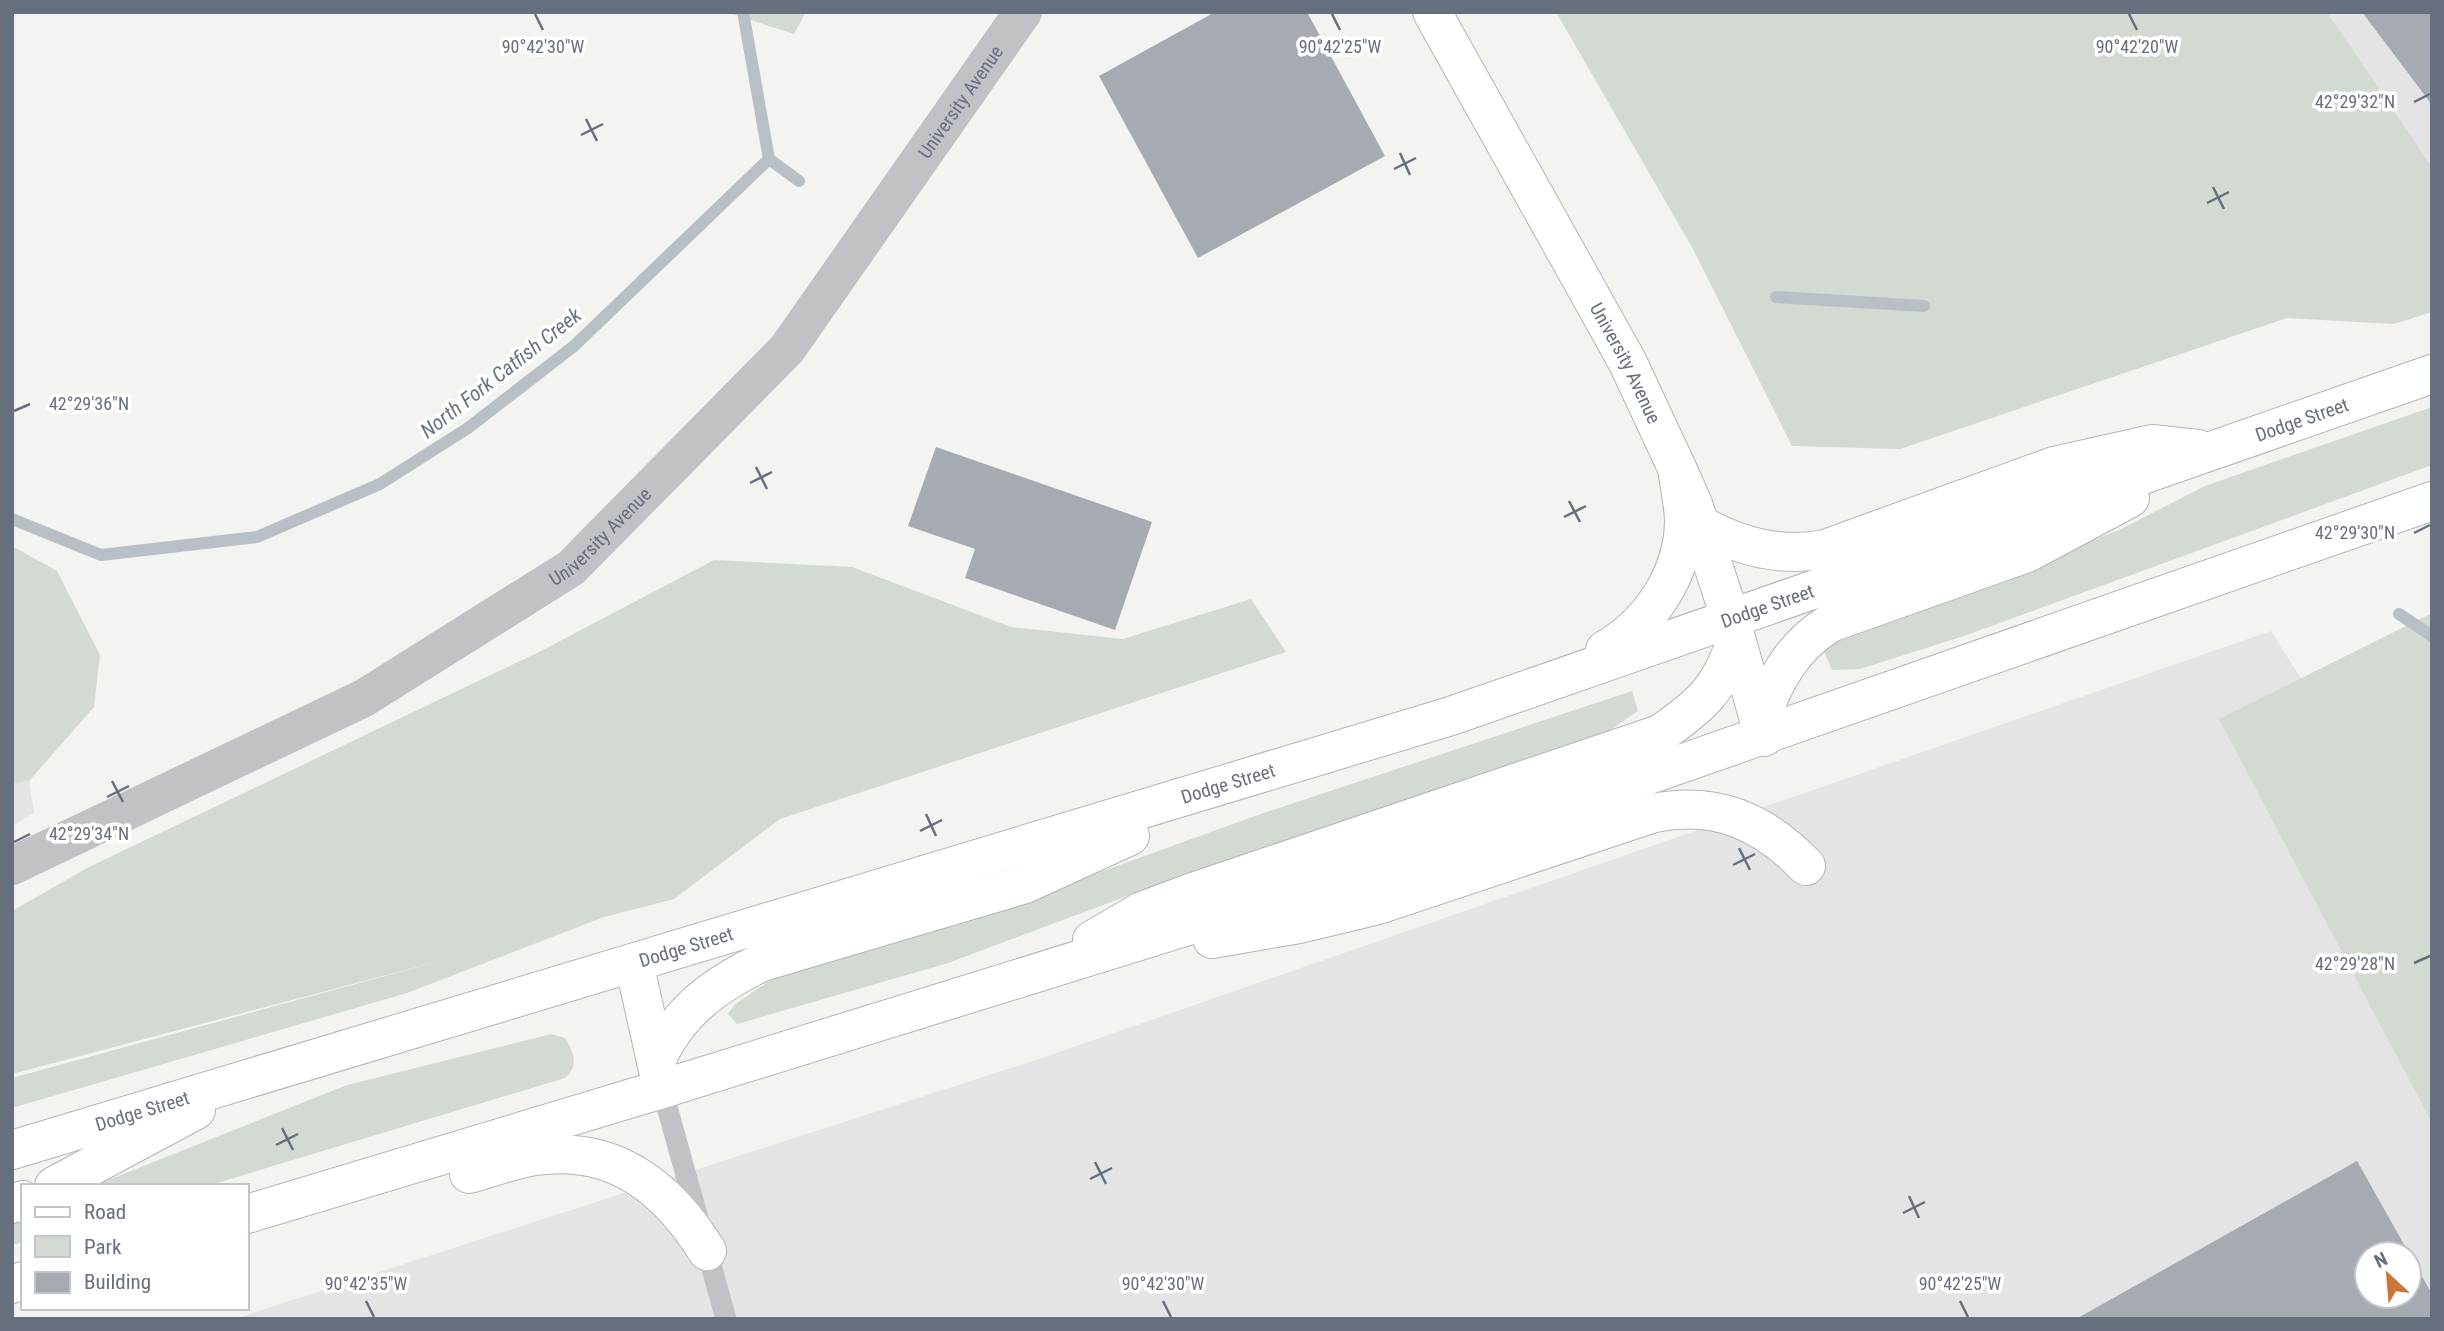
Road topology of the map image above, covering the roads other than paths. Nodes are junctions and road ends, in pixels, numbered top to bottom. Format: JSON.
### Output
{"nodes":[{"id":1,"x":1023,"y":12,"type":"edge"},
{"id":2,"x":1432,"y":12,"type":"edge"},
{"id":3,"x":2432,"y":374,"type":"edge"},
{"id":4,"x":2214,"y":450,"type":"junction"},
{"id":5,"x":1677,"y":468,"type":"junction"},
{"id":6,"x":2432,"y":501,"type":"edge"},
{"id":7,"x":1699,"y":524,"type":"junction"},
{"id":8,"x":1733,"y":628,"type":"junction"},
{"id":9,"x":1550,"y":681,"type":"junction"},
{"id":10,"x":1762,"y":729,"type":"junction"},
{"id":11,"x":1262,"y":775,"type":"junction"},
{"id":12,"x":12,"y":866,"type":"edge"},
{"id":13,"x":1807,"y":866,"type":"dead end"},
{"id":14,"x":1099,"y":954,"type":"junction"},
{"id":15,"x":634,"y":963,"type":"junction"},
{"id":16,"x":1035,"y":973,"type":"junction"},
{"id":17,"x":659,"y":1075,"type":"junction"},
{"id":18,"x":239,"y":1083,"type":"junction"},
{"id":19,"x":12,"y":1150,"type":"edge"},
{"id":20,"x":58,"y":1184,"type":"edge"},
{"id":21,"x":248,"y":1214,"type":"edge"},
{"id":22,"x":248,"y":1231,"type":"edge"},
{"id":23,"x":707,"y":1251,"type":"junction"},
{"id":24,"x":726,"y":1319,"type":"edge"}],
"edges":[{"from":1,"to":12,"type":"street","name":"University Avenue"},
{"from":2,"to":5,"type":"main road","name":"University Avenue"},
{"from":3,"to":4,"type":"main road","name":"Dodge Street"},
{"from":4,"to":7,"type":"main road"},
{"from":4,"to":8,"type":"main road","name":"Dodge Street"},
{"from":4,"to":10,"type":"main road"},
{"from":5,"to":7,"type":"main road","name":"University Avenue"},
{"from":5,"to":9,"type":"main road"},
{"from":6,"to":10,"type":"main road"},
{"from":7,"to":8,"type":"main road","name":"University Avenue"},
{"from":8,"to":9,"type":"main road","name":"Dodge Street"},
{"from":8,"to":10,"type":"main road","name":"University Avenue"},
{"from":8,"to":16,"type":"main road"},
{"from":9,"to":11,"type":"main road","name":"Dodge Street"},
{"from":10,"to":14,"type":"main road"},
{"from":11,"to":15,"type":"main road","name":"Dodge Street"},
{"from":11,"to":17,"type":"main road"},
{"from":13,"to":14,"type":"main road"},
{"from":14,"to":16,"type":"main road"},
{"from":15,"to":17,"type":"main road"},
{"from":15,"to":18,"type":"main road","name":"Dodge Street"},
{"from":16,"to":17,"type":"main road"},
{"from":17,"to":21,"type":"main road"},
{"from":17,"to":23,"type":"lane"},
{"from":18,"to":19,"type":"main road","name":"Dodge Street"},
{"from":18,"to":20,"type":"main road"},
{"from":22,"to":23,"type":"main road"},
{"from":23,"to":24,"type":"lane"}]}
